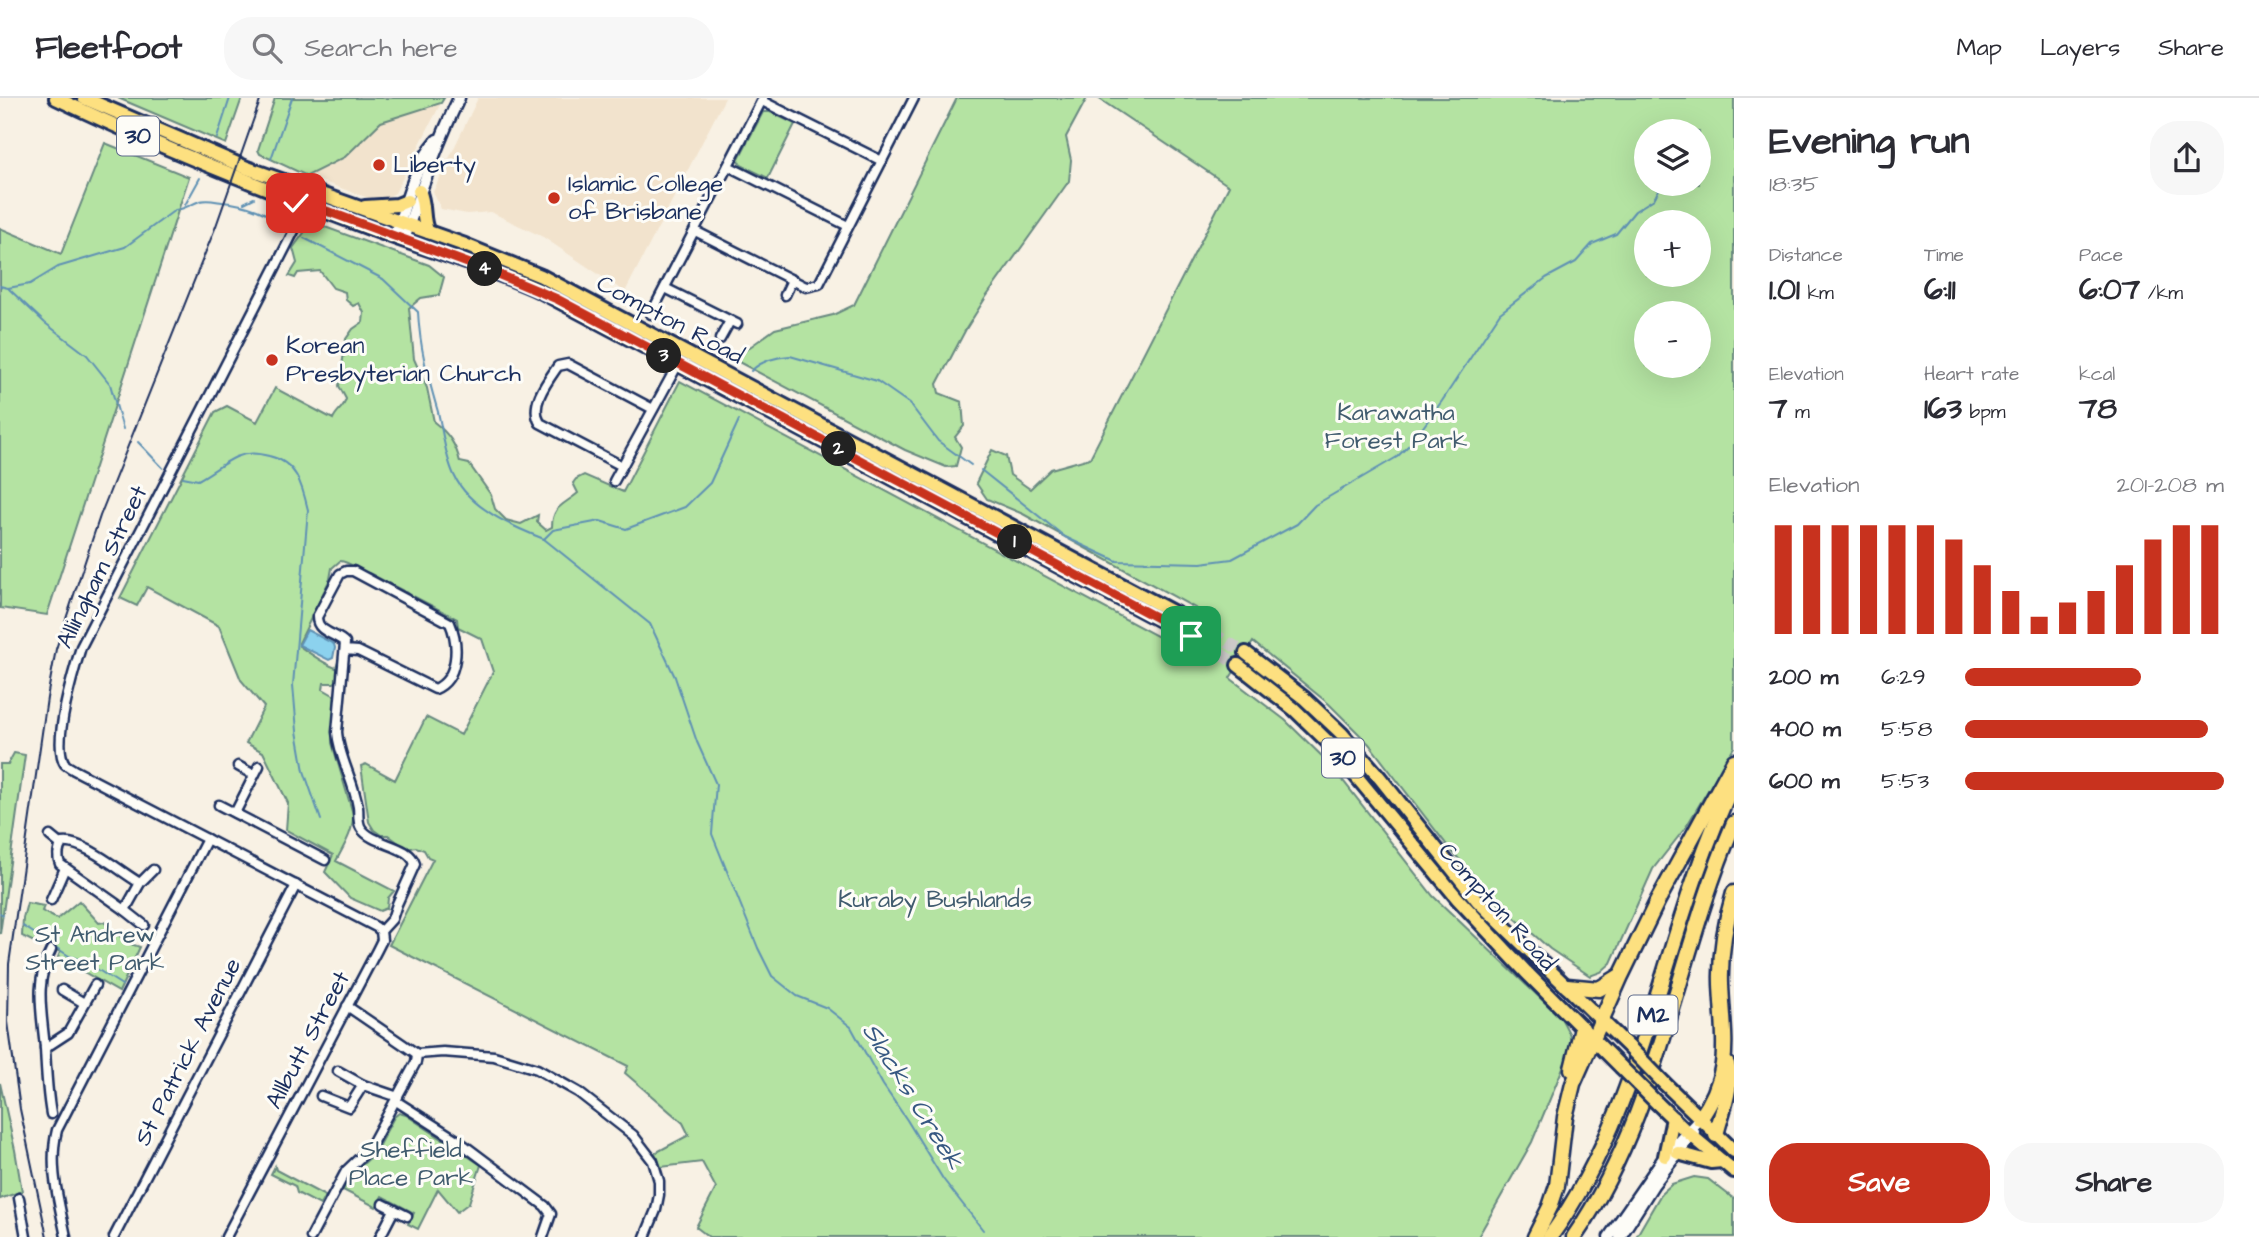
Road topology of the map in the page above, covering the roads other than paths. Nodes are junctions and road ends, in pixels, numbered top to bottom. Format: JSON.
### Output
{"nodes":[{"id":1,"x":56,"y":98,"type":"edge"},
{"id":2,"x":84,"y":98,"type":"edge"},
{"id":3,"x":460,"y":98,"type":"edge"},
{"id":4,"x":914,"y":98,"type":"edge"},
{"id":5,"x":763,"y":100,"type":"edge"},
{"id":6,"x":109,"y":108,"type":"junction"},
{"id":7,"x":122,"y":128,"type":"junction"},
{"id":8,"x":440,"y":137,"type":"junction"},
{"id":9,"x":882,"y":161,"type":"junction"},
{"id":10,"x":728,"y":166,"type":"junction"},
{"id":11,"x":419,"y":191,"type":"junction"},
{"id":12,"x":294,"y":199,"type":"junction"},
{"id":13,"x":407,"y":201,"type":"junction"},
{"id":14,"x":361,"y":208,"type":"junction"},
{"id":15,"x":323,"y":210,"type":"junction"},
{"id":16,"x":405,"y":224,"type":"junction"},
{"id":17,"x":848,"y":226,"type":"junction"},
{"id":18,"x":296,"y":227,"type":"junction"},
{"id":19,"x":695,"y":231,"type":"junction"},
{"id":20,"x":428,"y":232,"type":"junction"},
{"id":21,"x":400,"y":239,"type":"junction"},
{"id":22,"x":792,"y":279,"type":"junction"},
{"id":23,"x":665,"y":288,"type":"junction"},
{"id":24,"x":785,"y":295,"type":"dead end"},
{"id":25,"x":651,"y":314,"type":"dead end"},
{"id":26,"x":720,"y":339,"type":"dead end"},
{"id":27,"x":678,"y":363,"type":"junction"},
{"id":28,"x":653,"y":409,"type":"junction"},
{"id":29,"x":622,"y":466,"type":"junction"},
{"id":30,"x":614,"y":481,"type":"dead end"},
{"id":31,"x":345,"y":650,"type":"junction"},
{"id":32,"x":331,"y":687,"type":"dead end"},
{"id":33,"x":342,"y":688,"type":"junction"},
{"id":34,"x":1734,"y":761,"type":"edge"},
{"id":35,"x":238,"y":766,"type":"dead end"},
{"id":36,"x":259,"y":766,"type":"dead end"},
{"id":37,"x":254,"y":775,"type":"junction"},
{"id":38,"x":1734,"y":782,"type":"edge"},
{"id":39,"x":219,"y":805,"type":"dead end"},
{"id":40,"x":235,"y":813,"type":"junction"},
{"id":41,"x":1734,"y":823,"type":"edge"},
{"id":42,"x":50,"y":836,"type":"dead end"},
{"id":43,"x":206,"y":839,"type":"junction"},
{"id":44,"x":61,"y":845,"type":"junction"},
{"id":45,"x":325,"y":860,"type":"dead end"},
{"id":46,"x":65,"y":868,"type":"junction"},
{"id":47,"x":153,"y":870,"type":"dead end"},
{"id":48,"x":139,"y":883,"type":"junction"},
{"id":49,"x":296,"y":885,"type":"junction"},
{"id":50,"x":1734,"y":893,"type":"edge"},
{"id":51,"x":51,"y":900,"type":"dead end"},
{"id":52,"x":125,"y":910,"type":"junction"},
{"id":53,"x":144,"y":925,"type":"dead end"},
{"id":54,"x":381,"y":931,"type":"junction"},
{"id":55,"x":51,"y":950,"type":"dead end"},
{"id":56,"x":1621,"y":976,"type":"junction"},
{"id":57,"x":95,"y":985,"type":"dead end"},
{"id":58,"x":1567,"y":986,"type":"junction"},
{"id":59,"x":62,"y":990,"type":"dead end"},
{"id":60,"x":85,"y":1003,"type":"junction"},
{"id":61,"x":347,"y":1006,"type":"junction"},
{"id":62,"x":1601,"y":1020,"type":"junction"},
{"id":63,"x":1583,"y":1028,"type":"junction"},
{"id":64,"x":1593,"y":1039,"type":"junction"},
{"id":65,"x":45,"y":1048,"type":"junction"},
{"id":66,"x":417,"y":1054,"type":"junction"},
{"id":67,"x":1724,"y":1060,"type":"junction"},
{"id":68,"x":338,"y":1071,"type":"dead end"},
{"id":69,"x":1573,"y":1084,"type":"junction"},
{"id":70,"x":363,"y":1085,"type":"junction"},
{"id":71,"x":321,"y":1096,"type":"dead end"},
{"id":72,"x":397,"y":1099,"type":"junction"},
{"id":73,"x":51,"y":1114,"type":"dead end"},
{"id":74,"x":1673,"y":1118,"type":"junction"},
{"id":75,"x":1700,"y":1119,"type":"junction"},
{"id":76,"x":1689,"y":1134,"type":"junction"},
{"id":77,"x":1716,"y":1135,"type":"junction"},
{"id":78,"x":1734,"y":1151,"type":"edge"},
{"id":79,"x":1671,"y":1154,"type":"junction"},
{"id":80,"x":1721,"y":1161,"type":"junction"},
{"id":81,"x":1734,"y":1171,"type":"edge"},
{"id":82,"x":19,"y":1198,"type":"dead end"},
{"id":83,"x":383,"y":1204,"type":"dead end"},
{"id":84,"x":394,"y":1210,"type":"junction"},
{"id":85,"x":407,"y":1216,"type":"dead end"},
{"id":86,"x":26,"y":1237,"type":"edge"},
{"id":87,"x":66,"y":1237,"type":"edge"},
{"id":88,"x":114,"y":1237,"type":"edge"},
{"id":89,"x":226,"y":1237,"type":"edge"},
{"id":90,"x":311,"y":1237,"type":"edge"},
{"id":91,"x":380,"y":1237,"type":"edge"},
{"id":92,"x":543,"y":1237,"type":"edge"},
{"id":93,"x":645,"y":1237,"type":"edge"},
{"id":94,"x":1535,"y":1237,"type":"edge"},
{"id":95,"x":1550,"y":1237,"type":"edge"},
{"id":96,"x":1574,"y":1237,"type":"edge"},
{"id":97,"x":1609,"y":1237,"type":"edge"},
{"id":98,"x":1620,"y":1237,"type":"edge"}],
"edges":[{"from":1,"to":7,"type":"main road","name":"Compton Road","number":"30"},
{"from":2,"to":6,"type":"main road","name":"Compton Road","number":"30"},
{"from":3,"to":8,"type":"street"},
{"from":4,"to":9,"type":"street"},
{"from":5,"to":9,"type":"street"},
{"from":5,"to":10,"type":"street"},
{"from":6,"to":7,"type":"main road"},
{"from":6,"to":14,"type":"main road","name":"Compton Road","number":"30"},
{"from":7,"to":12,"type":"main road","name":"Compton Road","number":"30"},
{"from":8,"to":11,"type":"street"},
{"from":8,"to":13,"type":"street"},
{"from":9,"to":17,"type":"street"},
{"from":10,"to":17,"type":"street"},
{"from":10,"to":19,"type":"street"},
{"from":11,"to":16,"type":"street"},
{"from":11,"to":20,"type":"main road"},
{"from":12,"to":15,"type":"main road","name":"Compton Road","number":"30"},
{"from":12,"to":18,"type":"street"},
{"from":13,"to":14,"type":"main road"},
{"from":13,"to":16,"type":"street"},
{"from":14,"to":16,"type":"main road","name":"Compton Road","number":"30"},
{"from":15,"to":18,"type":"street"},
{"from":15,"to":21,"type":"main road","name":"Compton Road","number":"30"},
{"from":16,"to":20,"type":"main road","name":"Compton Road","number":"30"},
{"from":16,"to":21,"type":"street"},
{"from":17,"to":22,"type":"street"},
{"from":18,"to":43,"type":"street","name":"Allingham Street"},
{"from":19,"to":22,"type":"street"},
{"from":19,"to":23,"type":"street"},
{"from":20,"to":27,"type":"main road","name":"Compton Road","number":"30"},
{"from":21,"to":27,"type":"main road","name":"Compton Road","number":"30"},
{"from":22,"to":24,"type":"street"},
{"from":23,"to":25,"type":"street"},
{"from":23,"to":26,"type":"street"},
{"from":27,"to":28,"type":"street"},
{"from":28,"to":29,"type":"street"},
{"from":28,"to":29,"type":"street"},
{"from":29,"to":30,"type":"street"},
{"from":31,"to":31,"type":"street"},
{"from":31,"to":33,"type":"street"},
{"from":32,"to":33,"type":"street"},
{"from":33,"to":54,"type":"street","name":"Allbutt Street"},
{"from":34,"to":56,"type":"highway"},
{"from":35,"to":37,"type":"street"},
{"from":36,"to":37,"type":"street"},
{"from":37,"to":40,"type":"street"},
{"from":38,"to":95,"type":"highway","number":"M2"},
{"from":39,"to":40,"type":"street"},
{"from":40,"to":45,"type":"street"},
{"from":41,"to":96,"type":"highway","number":"M2"},
{"from":42,"to":44,"type":"street"},
{"from":43,"to":49,"type":"street","name":"Allingham Street"},
{"from":43,"to":87,"type":"street"},
{"from":44,"to":46,"type":"street"},
{"from":44,"to":48,"type":"street"},
{"from":46,"to":51,"type":"street"},
{"from":46,"to":52,"type":"street"},
{"from":47,"to":48,"type":"street"},
{"from":48,"to":52,"type":"street"},
{"from":49,"to":54,"type":"street","name":"Allingham Street"},
{"from":49,"to":88,"type":"street","name":"St Patrick Avenue"},
{"from":50,"to":67,"type":"highway"},
{"from":52,"to":53,"type":"street"},
{"from":54,"to":61,"type":"street","name":"Allbutt Street"},
{"from":55,"to":65,"type":"street"},
{"from":56,"to":58,"type":"highway"},
{"from":56,"to":62,"type":"highway"},
{"from":57,"to":60,"type":"street"},
{"from":58,"to":62,"type":"main road","name":"Compton Road","number":"30"},
{"from":58,"to":63,"type":"main road","name":"Compton Road","number":"30"},
{"from":59,"to":60,"type":"street"},
{"from":60,"to":65,"type":"street"},
{"from":61,"to":66,"type":"street"},
{"from":61,"to":89,"type":"street","name":"Allbutt Street"},
{"from":62,"to":64,"type":"highway"},
{"from":62,"to":75,"type":"main road","name":"Compton Road","number":"30","bridge":true},
{"from":63,"to":64,"type":"main road","name":"Compton Road","number":"30"},
{"from":63,"to":69,"type":"highway"},
{"from":64,"to":69,"type":"highway"},
{"from":64,"to":74,"type":"main road","name":"Compton Road","number":"30","bridge":true},
{"from":65,"to":73,"type":"street"},
{"from":66,"to":72,"type":"street"},
{"from":66,"to":93,"type":"street"},
{"from":67,"to":75,"type":"highway"},
{"from":67,"to":77,"type":"highway"},
{"from":68,"to":70,"type":"street"},
{"from":69,"to":94,"type":"highway"},
{"from":70,"to":71,"type":"street"},
{"from":70,"to":72,"type":"street"},
{"from":72,"to":90,"type":"street"},
{"from":72,"to":92,"type":"street"},
{"from":74,"to":76,"type":"main road","name":"Compton Road","number":"30"},
{"from":74,"to":79,"type":"main road"},
{"from":75,"to":76,"type":"street"},
{"from":75,"to":77,"type":"main road","name":"Compton Road","number":"30"},
{"from":76,"to":79,"type":"street"},
{"from":76,"to":80,"type":"main road","name":"Compton Road","number":"30"},
{"from":77,"to":78,"type":"main road","name":"Compton Road","number":"30"},
{"from":79,"to":80,"type":"main road"},
{"from":79,"to":97,"type":"street"},
{"from":79,"to":98,"type":"street"},
{"from":80,"to":81,"type":"main road","name":"Compton Road","number":"30"},
{"from":82,"to":86,"type":"street"},
{"from":83,"to":84,"type":"street"},
{"from":84,"to":85,"type":"street"},
{"from":84,"to":91,"type":"street"}]}
